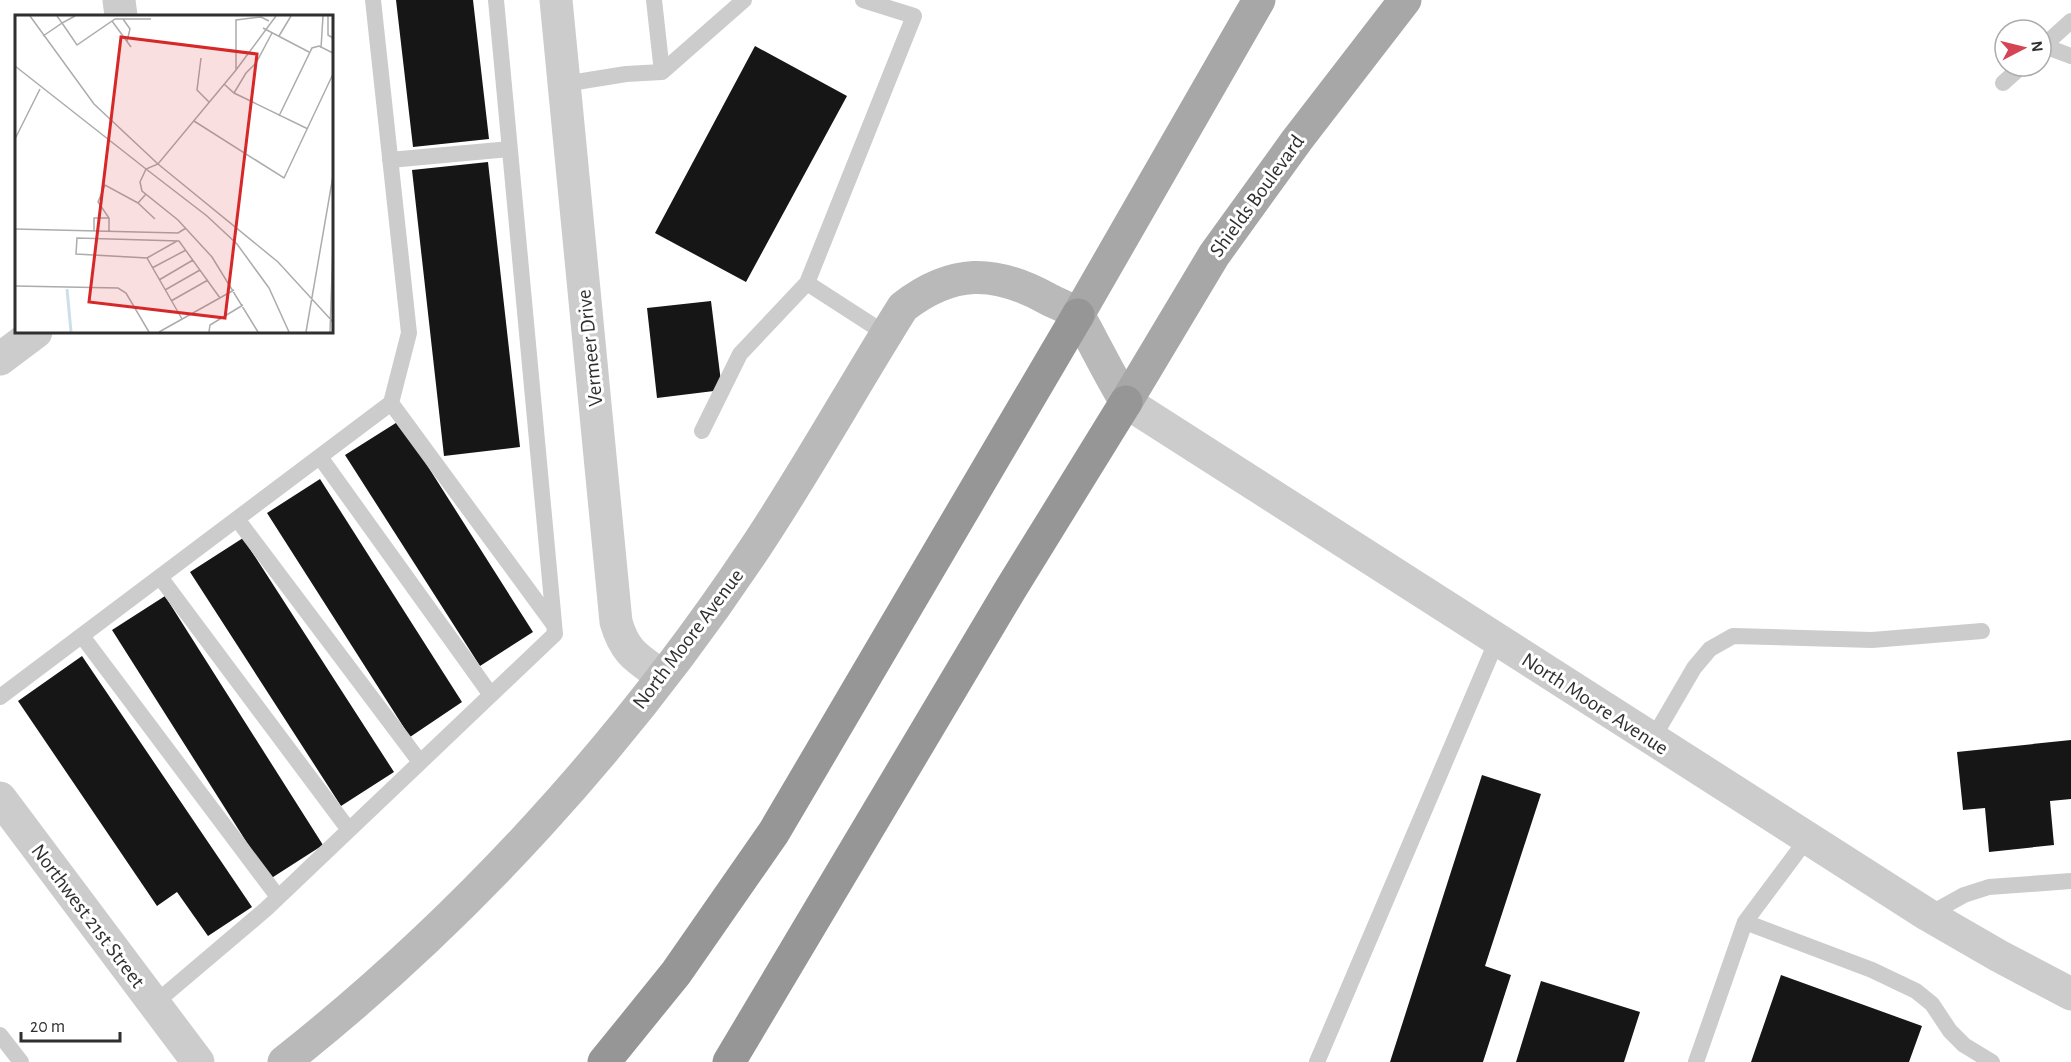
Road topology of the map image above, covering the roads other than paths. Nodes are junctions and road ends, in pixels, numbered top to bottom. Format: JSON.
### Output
{"nodes":[{"id":1,"x":119,"y":0,"type":"edge"},
{"id":2,"x":373,"y":0,"type":"edge"},
{"id":3,"x":496,"y":0,"type":"edge"},
{"id":4,"x":556,"y":0,"type":"edge"},
{"id":5,"x":654,"y":0,"type":"edge"},
{"id":6,"x":744,"y":0,"type":"edge"},
{"id":7,"x":862,"y":0,"type":"edge"},
{"id":8,"x":1259,"y":0,"type":"edge"},
{"id":9,"x":1406,"y":0,"type":"edge"},
{"id":10,"x":121,"y":15,"type":"edge"},
{"id":11,"x":2071,"y":21,"type":"edge"},
{"id":12,"x":2053,"y":37,"type":"edge"},
{"id":13,"x":2053,"y":50,"type":"edge"},
{"id":14,"x":2071,"y":56,"type":"edge"},
{"id":15,"x":662,"y":72,"type":"junction"},
{"id":16,"x":2009,"y":78,"type":"edge"},
{"id":17,"x":2003,"y":83,"type":"dead end"},
{"id":18,"x":564,"y":84,"type":"junction"},
{"id":19,"x":510,"y":150,"type":"junction"},
{"id":20,"x":390,"y":160,"type":"junction"},
{"id":21,"x":807,"y":283,"type":"junction"},
{"id":22,"x":1078,"y":315,"type":"junction"},
{"id":23,"x":35,"y":333,"type":"edge"},
{"id":24,"x":886,"y":334,"type":"junction"},
{"id":25,"x":0,"y":359,"type":"edge"},
{"id":26,"x":1126,"y":402,"type":"junction"},
{"id":27,"x":391,"y":404,"type":"junction"},
{"id":28,"x":702,"y":431,"type":"dead end"},
{"id":29,"x":320,"y":457,"type":"junction"},
{"id":30,"x":237,"y":519,"type":"junction"},
{"id":31,"x":160,"y":577,"type":"junction"},
{"id":32,"x":554,"y":625,"type":"junction"},
{"id":33,"x":1982,"y":631,"type":"dead end"},
{"id":34,"x":82,"y":636,"type":"junction"},
{"id":35,"x":1497,"y":640,"type":"junction"},
{"id":36,"x":662,"y":676,"type":"junction"},
{"id":37,"x":491,"y":695,"type":"junction"},
{"id":38,"x":0,"y":697,"type":"edge"},
{"id":39,"x":1652,"y":740,"type":"junction"},
{"id":40,"x":420,"y":762,"type":"junction"},
{"id":41,"x":0,"y":798,"type":"edge"},
{"id":42,"x":349,"y":830,"type":"junction"},
{"id":43,"x":1807,"y":839,"type":"junction"},
{"id":44,"x":2071,"y":881,"type":"edge"},
{"id":45,"x":278,"y":897,"type":"junction"},
{"id":46,"x":1928,"y":915,"type":"junction"},
{"id":47,"x":1744,"y":922,"type":"junction"},
{"id":48,"x":2071,"y":994,"type":"edge"},
{"id":49,"x":154,"y":1004,"type":"junction"},
{"id":50,"x":0,"y":1035,"type":"edge"},
{"id":51,"x":21,"y":1062,"type":"edge"},
{"id":52,"x":198,"y":1062,"type":"edge"},
{"id":53,"x":284,"y":1062,"type":"edge"},
{"id":54,"x":604,"y":1062,"type":"edge"},
{"id":55,"x":729,"y":1062,"type":"edge"},
{"id":56,"x":1317,"y":1062,"type":"edge"},
{"id":57,"x":1696,"y":1062,"type":"edge"},
{"id":58,"x":1992,"y":1062,"type":"edge"}],
"edges":[{"from":1,"to":10,"type":"street"},
{"from":2,"to":20,"type":"lane"},
{"from":3,"to":19,"type":"lane"},
{"from":4,"to":18,"type":"street","name":"Vermeer Drive"},
{"from":5,"to":15,"type":"lane"},
{"from":6,"to":15,"type":"lane"},
{"from":7,"to":21,"type":"lane"},
{"from":8,"to":22,"type":"main road"},
{"from":9,"to":26,"type":"main road","name":"Shields Boulevard"},
{"from":11,"to":12,"type":"lane"},
{"from":13,"to":14,"type":"lane"},
{"from":15,"to":18,"type":"lane"},
{"from":16,"to":17,"type":"lane"},
{"from":18,"to":36,"type":"street","name":"Vermeer Drive"},
{"from":19,"to":20,"type":"lane"},
{"from":19,"to":32,"type":"lane"},
{"from":20,"to":27,"type":"lane"},
{"from":21,"to":24,"type":"lane"},
{"from":21,"to":28,"type":"lane"},
{"from":22,"to":24,"type":"street","name":"North Moore Avenue"},
{"from":22,"to":26,"type":"street"},
{"from":22,"to":54,"type":"highway"},
{"from":23,"to":25,"type":"street"},
{"from":24,"to":36,"type":"street","name":"North Moore Avenue"},
{"from":26,"to":35,"type":"street","name":"North Moore Avenue"},
{"from":26,"to":55,"type":"highway"},
{"from":27,"to":29,"type":"lane"},
{"from":27,"to":32,"type":"lane"},
{"from":29,"to":30,"type":"lane"},
{"from":29,"to":37,"type":"lane"},
{"from":30,"to":31,"type":"lane"},
{"from":30,"to":40,"type":"lane"},
{"from":31,"to":34,"type":"lane"},
{"from":31,"to":42,"type":"lane"},
{"from":32,"to":37,"type":"lane"},
{"from":33,"to":39,"type":"lane"},
{"from":34,"to":38,"type":"lane"},
{"from":34,"to":45,"type":"lane"},
{"from":35,"to":39,"type":"street","name":"North Moore Avenue"},
{"from":35,"to":56,"type":"lane"},
{"from":36,"to":53,"type":"street","name":"North Moore Avenue"},
{"from":37,"to":40,"type":"lane"},
{"from":39,"to":43,"type":"street","name":"North Moore Avenue"},
{"from":40,"to":42,"type":"lane"},
{"from":41,"to":49,"type":"street","name":"Northwest 21st Street"},
{"from":42,"to":45,"type":"lane"},
{"from":43,"to":46,"type":"street","name":"North Moore Avenue"},
{"from":43,"to":47,"type":"lane"},
{"from":44,"to":46,"type":"lane"},
{"from":45,"to":49,"type":"lane"},
{"from":46,"to":48,"type":"street","name":"North Moore Avenue"},
{"from":47,"to":57,"type":"lane"},
{"from":47,"to":58,"type":"lane"},
{"from":49,"to":52,"type":"street","name":"Northwest 21st Street"},
{"from":50,"to":51,"type":"lane"}]}
